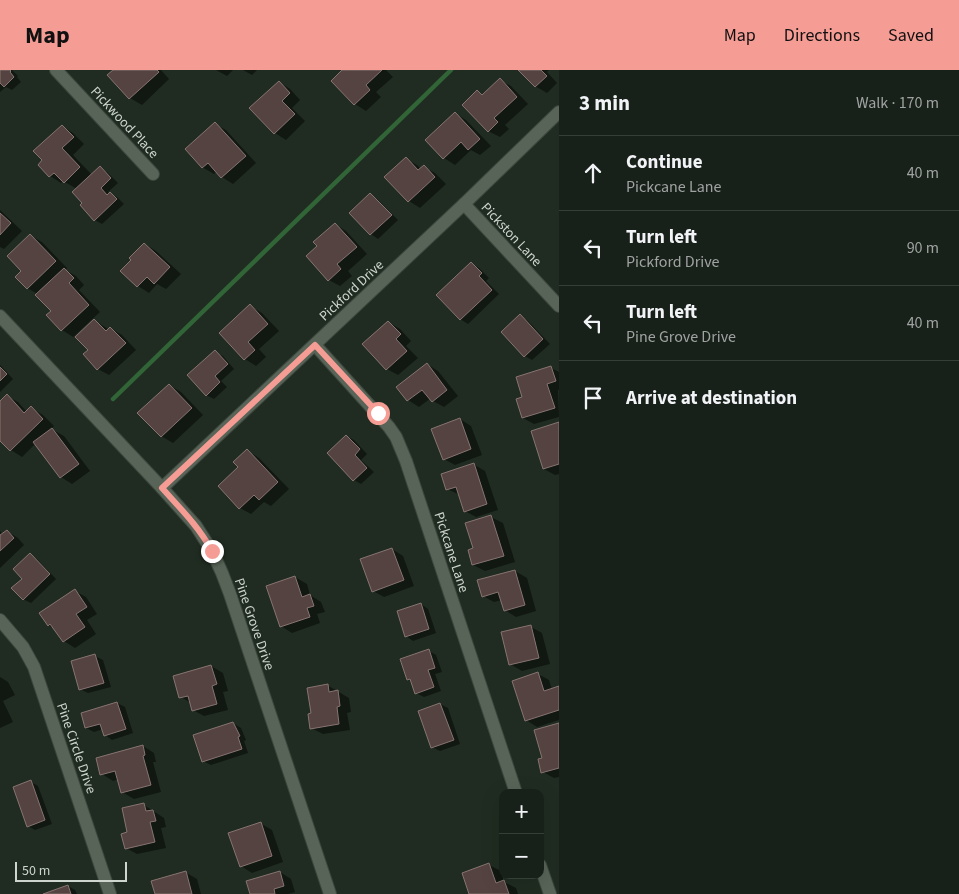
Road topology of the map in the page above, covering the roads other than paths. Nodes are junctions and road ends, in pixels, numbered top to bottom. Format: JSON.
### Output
{"nodes":[{"id":1,"x":56,"y":70,"type":"edge"},
{"id":2,"x":559,"y":112,"type":"edge"},
{"id":3,"x":153,"y":174,"type":"dead end"},
{"id":4,"x":464,"y":204,"type":"junction"},
{"id":5,"x":559,"y":306,"type":"edge"},
{"id":6,"x":0,"y":316,"type":"edge"},
{"id":7,"x":315,"y":345,"type":"junction"},
{"id":8,"x":162,"y":488,"type":"junction"},
{"id":9,"x":0,"y":620,"type":"edge"},
{"id":10,"x":515,"y":789,"type":"edge"},
{"id":11,"x":544,"y":877,"type":"edge"},
{"id":12,"x":110,"y":894,"type":"edge"},
{"id":13,"x":330,"y":894,"type":"edge"},
{"id":14,"x":550,"y":894,"type":"edge"}],
"edges":[{"from":1,"to":3,"type":"street","name":"Pickwood Place"},
{"from":2,"to":4,"type":"street","name":"Pickford Drive"},
{"from":4,"to":5,"type":"street","name":"Pickston Lane"},
{"from":4,"to":7,"type":"street","name":"Pickford Drive"},
{"from":6,"to":8,"type":"street","name":"Pine Grove Drive"},
{"from":7,"to":8,"type":"street","name":"Pickford Drive"},
{"from":7,"to":10,"type":"street","name":"Pickcane Lane"},
{"from":8,"to":13,"type":"street","name":"Pine Grove Drive"},
{"from":9,"to":12,"type":"street","name":"Pine Circle Drive"},
{"from":11,"to":14,"type":"street"}]}
